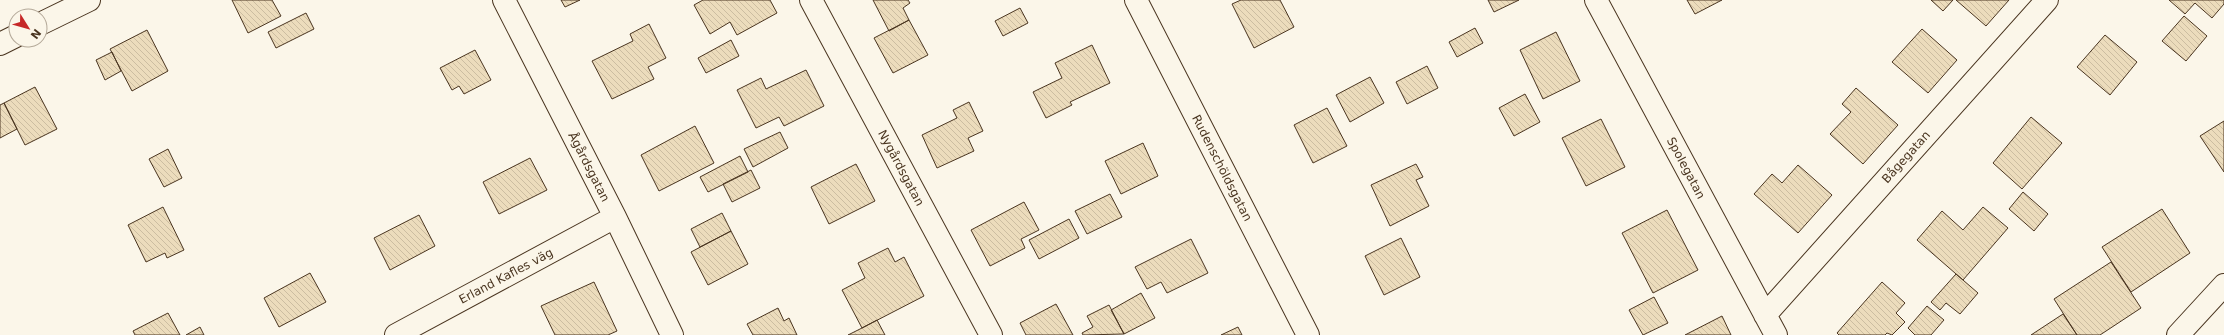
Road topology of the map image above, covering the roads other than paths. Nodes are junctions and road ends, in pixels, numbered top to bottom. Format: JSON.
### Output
{"nodes":[{"id":1,"x":89,"y":0,"type":"edge"},
{"id":2,"x":504,"y":0,"type":"edge"},
{"id":3,"x":811,"y":0,"type":"edge"},
{"id":4,"x":1136,"y":0,"type":"edge"},
{"id":5,"x":1596,"y":0,"type":"edge"},
{"id":6,"x":2047,"y":0,"type":"edge"},
{"id":7,"x":48,"y":20,"type":"edge"},
{"id":8,"x":615,"y":217,"type":"junction"},
{"id":9,"x":2224,"y":285,"type":"edge"},
{"id":10,"x":1765,"y":315,"type":"junction"},
{"id":11,"x":396,"y":335,"type":"edge"},
{"id":12,"x":672,"y":335,"type":"edge"},
{"id":13,"x":991,"y":335,"type":"edge"},
{"id":14,"x":1308,"y":335,"type":"edge"},
{"id":15,"x":1776,"y":335,"type":"edge"},
{"id":16,"x":2178,"y":335,"type":"edge"}],
"edges":[{"from":1,"to":7,"type":"street"},
{"from":2,"to":8,"type":"street","name":"Ågårdsgatan"},
{"from":3,"to":13,"type":"street","name":"Nygårdsgatan"},
{"from":4,"to":14,"type":"street","name":"Rudenschöldsgatan"},
{"from":5,"to":10,"type":"street","name":"Spolegatan"},
{"from":6,"to":10,"type":"street","name":"Bågegatan"},
{"from":8,"to":11,"type":"street","name":"Erland Kafles väg"},
{"from":8,"to":12,"type":"street","name":"Ågårdsgatan"},
{"from":9,"to":16,"type":"street"},
{"from":10,"to":15,"type":"street","name":"Spolegatan"}]}
